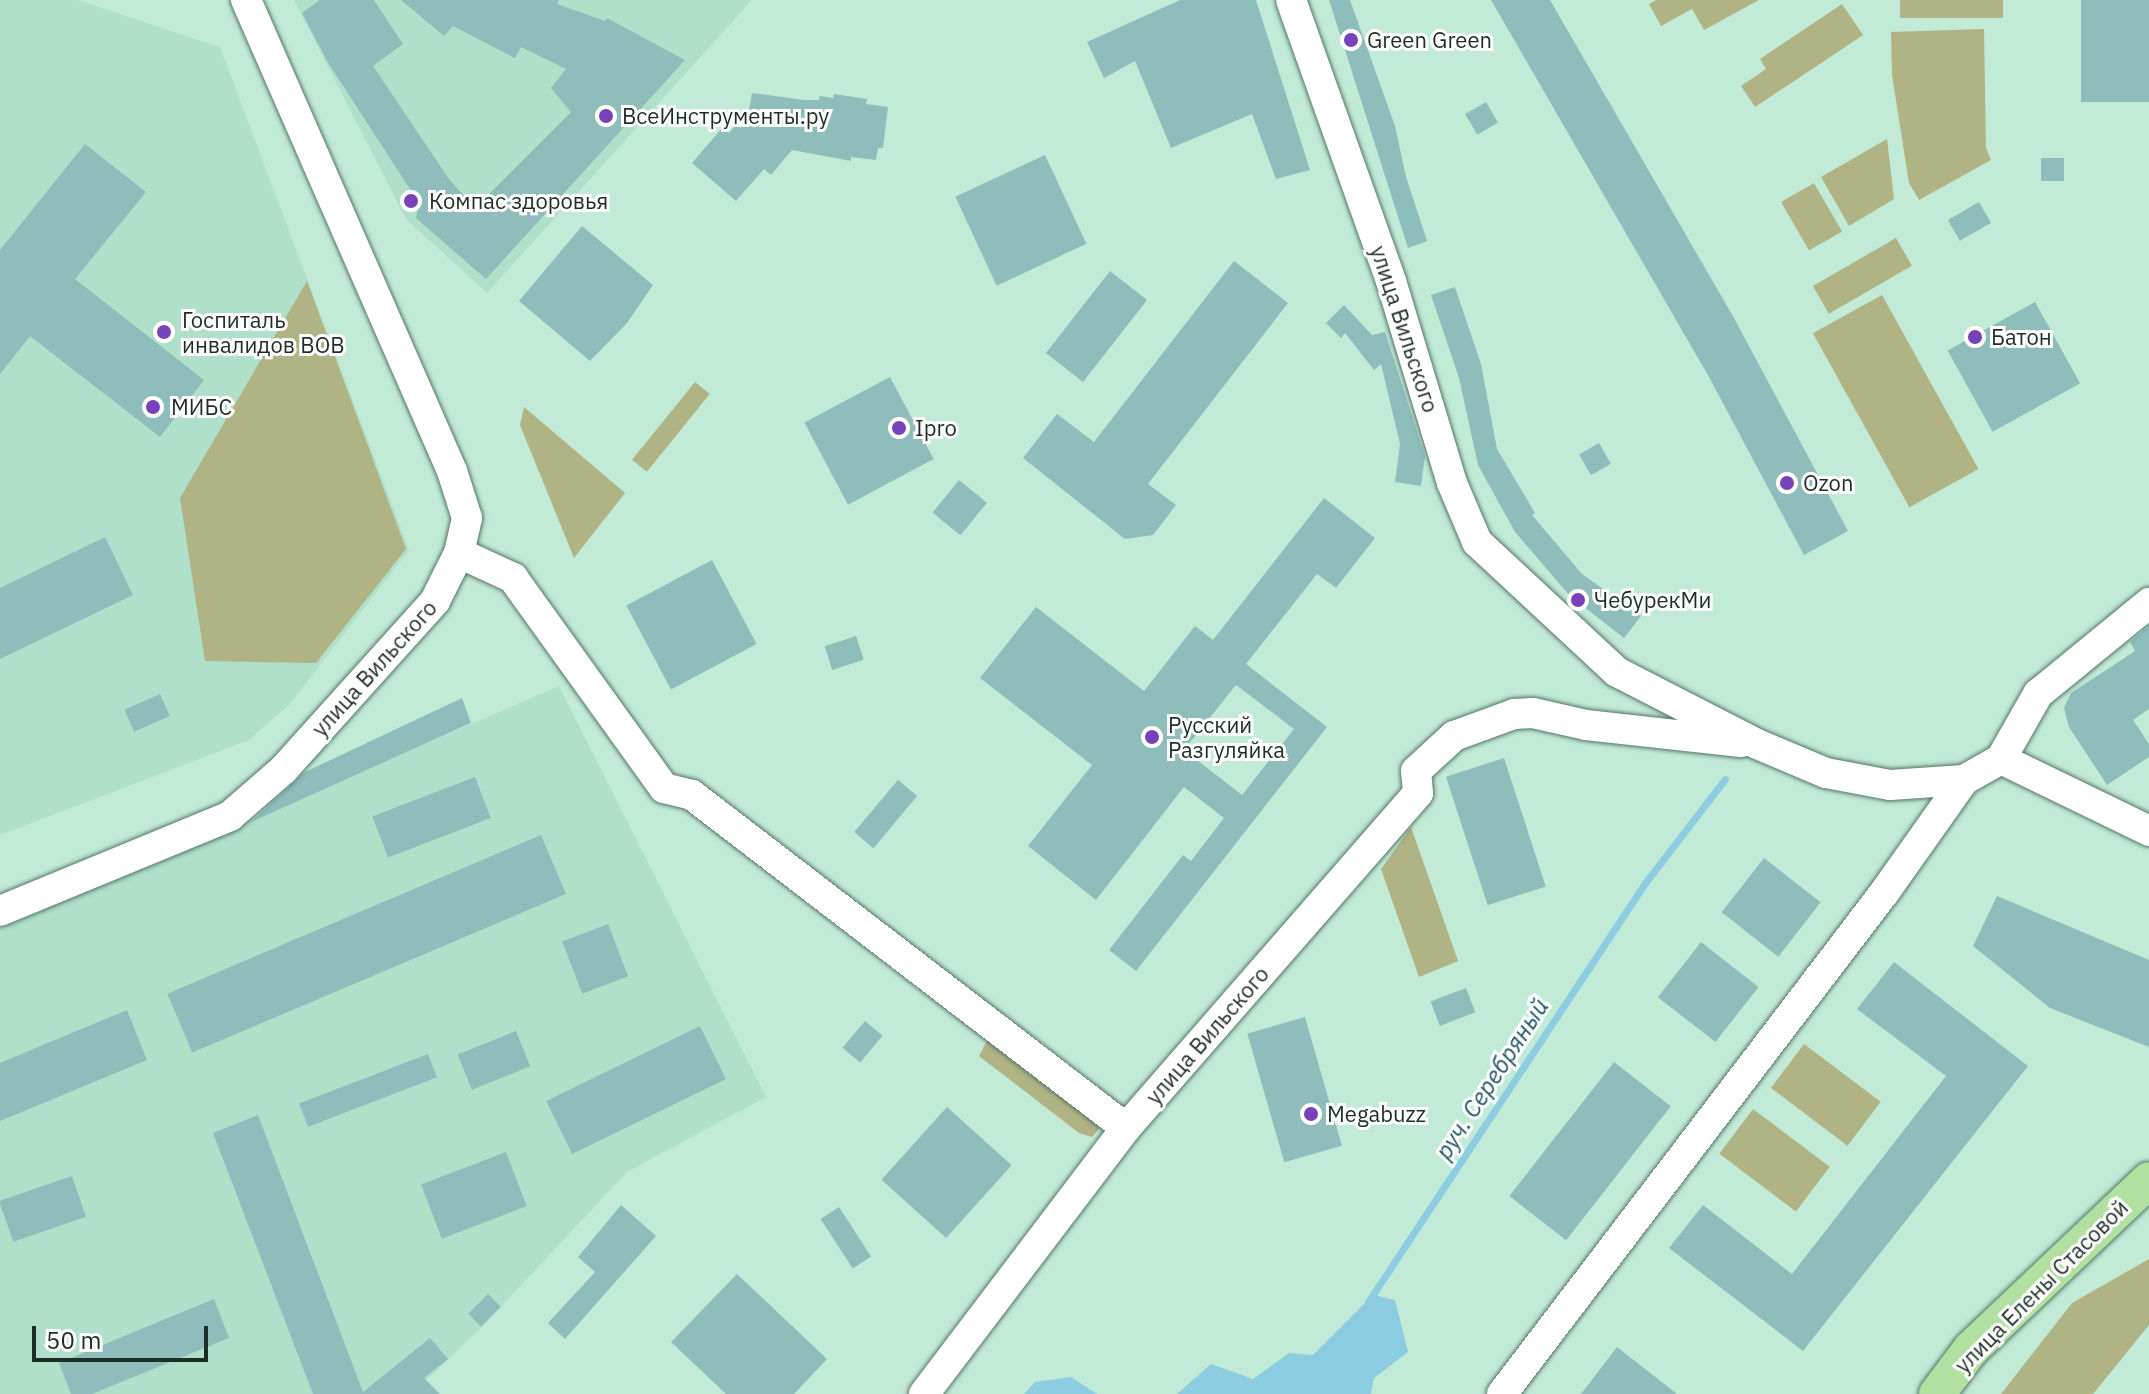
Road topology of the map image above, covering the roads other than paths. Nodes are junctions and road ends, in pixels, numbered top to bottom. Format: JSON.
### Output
{"nodes":[{"id":1,"x":246,"y":0,"type":"edge"},
{"id":2,"x":1291,"y":0,"type":"edge"},
{"id":3,"x":459,"y":553,"type":"junction"},
{"id":4,"x":2149,"y":603,"type":"edge"},
{"id":5,"x":1757,"y":744,"type":"junction"},
{"id":6,"x":2001,"y":759,"type":"junction"},
{"id":7,"x":1964,"y":780,"type":"junction"},
{"id":8,"x":2149,"y":831,"type":"edge"},
{"id":9,"x":0,"y":911,"type":"edge"},
{"id":10,"x":1126,"y":1128,"type":"junction"},
{"id":11,"x":2149,"y":1180,"type":"edge"},
{"id":12,"x":924,"y":1394,"type":"edge"},
{"id":13,"x":1502,"y":1394,"type":"edge"},
{"id":14,"x":1937,"y":1394,"type":"edge"}],
"edges":[{"from":1,"to":3,"type":"street","name":"улица Вильского"},
{"from":2,"to":5,"type":"street","name":"улица Вильского"},
{"from":3,"to":9,"type":"street","name":"улица Вильского"},
{"from":3,"to":10,"type":"street"},
{"from":4,"to":6,"type":"street"},
{"from":5,"to":7,"type":"street"},
{"from":5,"to":10,"type":"street","name":"улица Вильского"},
{"from":6,"to":7,"type":"street"},
{"from":6,"to":8,"type":"street"},
{"from":7,"to":13,"type":"street"},
{"from":10,"to":12,"type":"street","name":"улица Вильского"},
{"from":11,"to":14,"type":"main road","name":"улица Елены Стасовой"}]}
